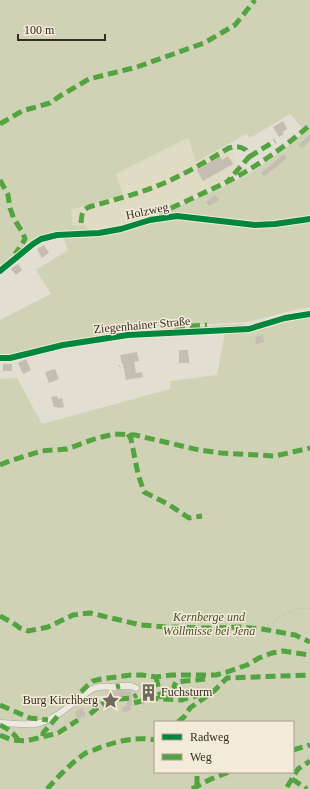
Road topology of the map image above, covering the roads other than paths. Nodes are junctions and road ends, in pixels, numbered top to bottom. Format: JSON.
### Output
{"nodes":[{"id":1,"x":310,"y":219,"type":"edge"},
{"id":2,"x":0,"y":271,"type":"edge"},
{"id":3,"x":310,"y":314,"type":"edge"},
{"id":4,"x":0,"y":358,"type":"edge"},
{"id":5,"x":136,"y":688,"type":"dead end"},
{"id":6,"x":0,"y":723,"type":"edge"}],
"edges":[{"from":1,"to":2,"type":"street","name":"Holzweg"},
{"from":3,"to":4,"type":"street","name":"Ziegenhainer Straße"},
{"from":5,"to":6,"type":"street"}]}
